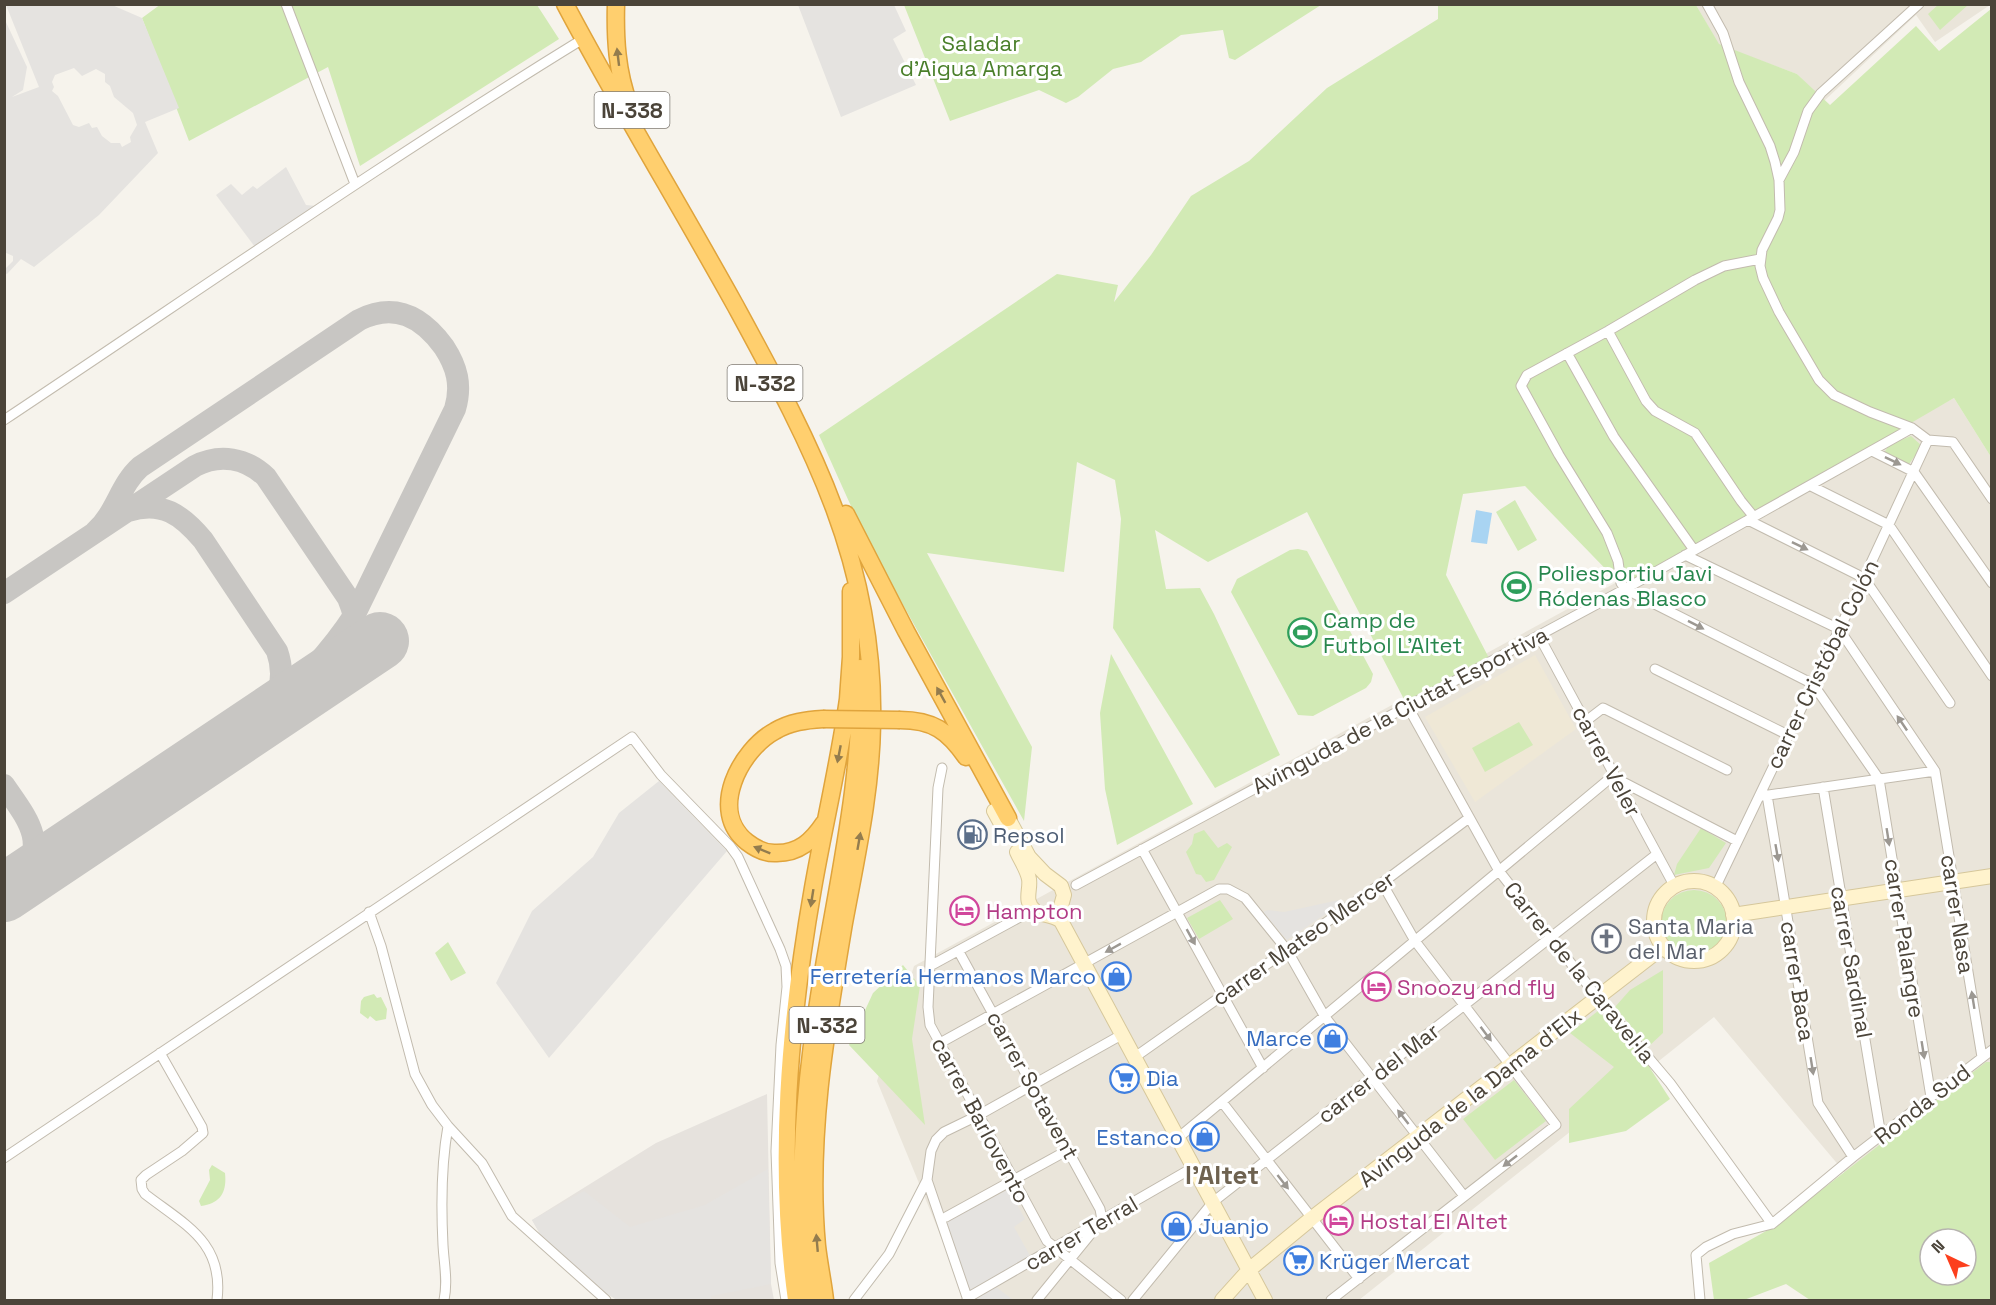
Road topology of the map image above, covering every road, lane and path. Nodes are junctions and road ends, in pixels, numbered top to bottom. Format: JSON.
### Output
{"nodes":[{"id":1,"x":286,"y":4,"type":"edge"},
{"id":2,"x":556,"y":4,"type":"edge"},
{"id":3,"x":565,"y":4,"type":"edge"},
{"id":4,"x":616,"y":4,"type":"edge"},
{"id":5,"x":1919,"y":4,"type":"edge"},
{"id":6,"x":1710,"y":6,"type":"edge"},
{"id":7,"x":578,"y":42,"type":"junction"},
{"id":8,"x":606,"y":80,"type":"junction"},
{"id":9,"x":1779,"y":180,"type":"junction"},
{"id":10,"x":355,"y":184,"type":"junction"},
{"id":11,"x":656,"y":184,"type":"junction"},
{"id":12,"x":681,"y":207,"type":"junction"},
{"id":13,"x":1760,"y":259,"type":"junction"},
{"id":14,"x":1608,"y":331,"type":"junction"},
{"id":15,"x":1567,"y":353,"type":"junction"},
{"id":16,"x":4,"y":420,"type":"edge"},
{"id":17,"x":1912,"y":428,"type":"junction"},
{"id":18,"x":1928,"y":440,"type":"junction"},
{"id":19,"x":1872,"y":451,"type":"junction"},
{"id":20,"x":820,"y":468,"type":"junction"},
{"id":21,"x":1914,"y":472,"type":"junction"},
{"id":22,"x":1811,"y":486,"type":"junction"},
{"id":23,"x":1992,"y":498,"type":"edge"},
{"id":24,"x":1751,"y":518,"type":"junction"},
{"id":25,"x":1888,"y":525,"type":"junction"},
{"id":26,"x":1690,"y":552,"type":"junction"},
{"id":27,"x":1864,"y":578,"type":"junction"},
{"id":28,"x":1992,"y":584,"type":"edge"},
{"id":29,"x":1625,"y":589,"type":"junction"},
{"id":30,"x":850,"y":591,"type":"junction"},
{"id":31,"x":1839,"y":629,"type":"junction"},
{"id":32,"x":1539,"y":636,"type":"junction"},
{"id":33,"x":1655,"y":669,"type":"dead end"},
{"id":34,"x":1992,"y":676,"type":"edge"},
{"id":35,"x":1813,"y":684,"type":"junction"},
{"id":36,"x":1950,"y":703,"type":"dead end"},
{"id":37,"x":1408,"y":706,"type":"junction"},
{"id":38,"x":1586,"y":722,"type":"junction"},
{"id":39,"x":1788,"y":735,"type":"junction"},
{"id":40,"x":942,"y":768,"type":"dead end"},
{"id":41,"x":1727,"y":770,"type":"dead end"},
{"id":42,"x":1935,"y":771,"type":"junction"},
{"id":43,"x":1616,"y":777,"type":"junction"},
{"id":44,"x":1879,"y":779,"type":"junction"},
{"id":45,"x":1823,"y":787,"type":"junction"},
{"id":46,"x":1763,"y":796,"type":"junction"},
{"id":47,"x":1001,"y":814,"type":"junction"},
{"id":48,"x":1469,"y":818,"type":"junction"},
{"id":49,"x":826,"y":820,"type":"junction"},
{"id":50,"x":1737,"y":841,"type":"junction"},
{"id":51,"x":1142,"y":849,"type":"junction"},
{"id":52,"x":1657,"y":854,"type":"junction"},
{"id":53,"x":1499,"y":872,"type":"junction"},
{"id":54,"x":1992,"y":876,"type":"edge"},
{"id":55,"x":1054,"y":881,"type":"junction"},
{"id":56,"x":1953,"y":882,"type":"junction"},
{"id":57,"x":1382,"y":883,"type":"junction"},
{"id":58,"x":1076,"y":885,"type":"junction"},
{"id":59,"x":1675,"y":887,"type":"junction"},
{"id":60,"x":1715,"y":888,"type":"junction"},
{"id":61,"x":1897,"y":891,"type":"junction"},
{"id":62,"x":1029,"y":894,"type":"junction"},
{"id":63,"x":1841,"y":899,"type":"junction"},
{"id":64,"x":1786,"y":908,"type":"junction"},
{"id":65,"x":1054,"y":910,"type":"junction"},
{"id":66,"x":369,"y":912,"type":"junction"},
{"id":67,"x":1177,"y":913,"type":"junction"},
{"id":68,"x":1733,"y":915,"type":"junction"},
{"id":69,"x":1020,"y":917,"type":"junction"},
{"id":70,"x":1551,"y":937,"type":"junction"},
{"id":71,"x":1415,"y":941,"type":"junction"},
{"id":72,"x":931,"y":944,"type":"junction"},
{"id":73,"x":1664,"y":947,"type":"junction"},
{"id":74,"x":1287,"y":950,"type":"junction"},
{"id":75,"x":955,"y":953,"type":"junction"},
{"id":76,"x":1085,"y":963,"type":"junction"},
{"id":77,"x":930,"y":966,"type":"junction"},
{"id":78,"x":1223,"y":995,"type":"junction"},
{"id":79,"x":1598,"y":998,"type":"junction"},
{"id":80,"x":1464,"y":1005,"type":"junction"},
{"id":81,"x":994,"y":1013,"type":"junction"},
{"id":82,"x":1324,"y":1017,"type":"junction"},
{"id":83,"x":1123,"y":1034,"type":"junction"},
{"id":84,"x":940,"y":1043,"type":"junction"},
{"id":85,"x":1992,"y":1050,"type":"edge"},
{"id":86,"x":160,"y":1053,"type":"junction"},
{"id":87,"x":1135,"y":1057,"type":"junction"},
{"id":88,"x":1982,"y":1057,"type":"junction"},
{"id":89,"x":1510,"y":1066,"type":"junction"},
{"id":90,"x":1263,"y":1068,"type":"junction"},
{"id":91,"x":1372,"y":1078,"type":"junction"},
{"id":92,"x":1033,"y":1085,"type":"junction"},
{"id":93,"x":1931,"y":1097,"type":"junction"},
{"id":94,"x":1222,"y":1102,"type":"junction"},
{"id":95,"x":979,"y":1115,"type":"junction"},
{"id":96,"x":448,"y":1126,"type":"junction"},
{"id":97,"x":1881,"y":1136,"type":"junction"},
{"id":98,"x":1418,"y":1137,"type":"junction"},
{"id":99,"x":1179,"y":1138,"type":"junction"},
{"id":100,"x":1068,"y":1150,"type":"junction"},
{"id":101,"x":1853,"y":1157,"type":"junction"},
{"id":102,"x":4,"y":1158,"type":"edge"},
{"id":103,"x":1267,"y":1160,"type":"junction"},
{"id":104,"x":1194,"y":1167,"type":"junction"},
{"id":105,"x":927,"y":1180,"type":"junction"},
{"id":106,"x":1014,"y":1180,"type":"junction"},
{"id":107,"x":1464,"y":1197,"type":"junction"},
{"id":108,"x":1213,"y":1202,"type":"junction"},
{"id":109,"x":946,"y":1216,"type":"dead end"},
{"id":110,"x":1312,"y":1218,"type":"junction"},
{"id":111,"x":1102,"y":1220,"type":"junction"},
{"id":112,"x":1772,"y":1224,"type":"junction"},
{"id":113,"x":1055,"y":1248,"type":"junction"},
{"id":114,"x":1070,"y":1259,"type":"junction"},
{"id":115,"x":1249,"y":1270,"type":"junction"},
{"id":116,"x":1359,"y":1279,"type":"junction"},
{"id":117,"x":967,"y":1299,"type":"edge"},
{"id":118,"x":217,"y":1300,"type":"edge"},
{"id":119,"x":444,"y":1300,"type":"edge"},
{"id":120,"x":606,"y":1300,"type":"edge"},
{"id":121,"x":786,"y":1300,"type":"edge"},
{"id":122,"x":796,"y":1300,"type":"edge"},
{"id":123,"x":812,"y":1300,"type":"edge"},
{"id":124,"x":825,"y":1300,"type":"edge"},
{"id":125,"x":854,"y":1300,"type":"edge"},
{"id":126,"x":1037,"y":1300,"type":"edge"},
{"id":127,"x":1121,"y":1300,"type":"edge"},
{"id":128,"x":1133,"y":1300,"type":"edge"},
{"id":129,"x":1222,"y":1300,"type":"edge"},
{"id":130,"x":1265,"y":1300,"type":"edge"},
{"id":131,"x":1331,"y":1300,"type":"edge"},
{"id":132,"x":1700,"y":1300,"type":"edge"}],
"edges":[{"from":1,"to":10,"type":"street"},
{"from":2,"to":7,"type":"highway"},
{"from":3,"to":8,"type":"highway","number":"N-332"},
{"from":12,"to":4,"type":"highway","number":"N-338","one_way":true},
{"from":5,"to":9,"type":"street"},
{"from":6,"to":9,"type":"street"},
{"from":7,"to":10,"type":"street"},
{"from":7,"to":11,"type":"highway","number":"N-332"},
{"from":8,"to":11,"type":"highway","number":"N-332"},
{"from":8,"to":12,"type":"highway","number":"N-332"},
{"from":9,"to":13,"type":"street"},
{"from":10,"to":16,"type":"street"},
{"from":11,"to":30,"type":"highway","number":"N-332"},
{"from":12,"to":20,"type":"highway","number":"N-332"},
{"from":13,"to":14,"type":"street"},
{"from":13,"to":17,"type":"street"},
{"from":14,"to":15,"type":"street"},
{"from":14,"to":24,"type":"street"},
{"from":15,"to":26,"type":"street"},
{"from":15,"to":29,"type":"street"},
{"from":17,"to":18,"type":"street"},
{"from":17,"to":19,"type":"street","name":"Avinguda de la Ciutat Esportiva"},
{"from":18,"to":21,"type":"street","name":"carrer Cristóbal Colón"},
{"from":18,"to":23,"type":"street"},
{"from":19,"to":21,"type":"street","one_way":true},
{"from":19,"to":22,"type":"street","name":"Avinguda de la Ciutat Esportiva"},
{"from":47,"to":20,"type":"highway","one_way":true},
{"from":124,"to":20,"type":"highway","number":"N-332","one_way":true},
{"from":21,"to":25,"type":"street","name":"carrer Cristóbal Colón"},
{"from":21,"to":28,"type":"street"},
{"from":22,"to":24,"type":"street","name":"Avinguda de la Ciutat Esportiva"},
{"from":22,"to":25,"type":"street"},
{"from":24,"to":26,"type":"street","name":"Avinguda de la Ciutat Esportiva"},
{"from":24,"to":27,"type":"street","one_way":true},
{"from":25,"to":27,"type":"street","name":"carrer Cristóbal Colón"},
{"from":25,"to":34,"type":"street"},
{"from":26,"to":29,"type":"street","name":"Avinguda de la Ciutat Esportiva"},
{"from":26,"to":31,"type":"street"},
{"from":27,"to":31,"type":"street","name":"carrer Cristóbal Colón"},
{"from":27,"to":36,"type":"street"},
{"from":29,"to":32,"type":"street","name":"Avinguda de la Ciutat Esportiva"},
{"from":29,"to":35,"type":"street","one_way":true},
{"from":30,"to":49,"type":"highway","one_way":true},
{"from":30,"to":123,"type":"highway","number":"N-332"},
{"from":31,"to":35,"type":"street","name":"carrer Cristóbal Colón"},
{"from":42,"to":31,"type":"street","one_way":true},
{"from":32,"to":37,"type":"street","name":"Avinguda de la Ciutat Esportiva"},
{"from":32,"to":38,"type":"street","name":"carrer Veler"},
{"from":33,"to":39,"type":"street"},
{"from":35,"to":39,"type":"street","name":"carrer Cristóbal Colón"},
{"from":35,"to":44,"type":"street"},
{"from":37,"to":48,"type":"street","name":"Carrer de la Caravel·la"},
{"from":37,"to":51,"type":"street","name":"Avinguda de la Ciutat Esportiva"},
{"from":38,"to":41,"type":"street"},
{"from":38,"to":43,"type":"street","name":"carrer Veler"},
{"from":39,"to":46,"type":"street","name":"carrer Cristóbal Colón"},
{"from":40,"to":72,"type":"street","name":"carrer Barlovento"},
{"from":42,"to":44,"type":"street"},
{"from":42,"to":56,"type":"street","name":"carrer Nasa"},
{"from":43,"to":50,"type":"street"},
{"from":43,"to":52,"type":"street","name":"carrer Veler"},
{"from":43,"to":53,"type":"street"},
{"from":44,"to":45,"type":"street"},
{"from":44,"to":61,"type":"street","name":"carrer Palangre","one_way":true},
{"from":45,"to":46,"type":"street"},
{"from":45,"to":63,"type":"street","name":"carrer Sardinal"},
{"from":46,"to":50,"type":"street","name":"carrer Cristóbal Colón"},
{"from":46,"to":64,"type":"street","name":"carrer Baca","one_way":true},
{"from":49,"to":47,"type":"highway","one_way":true,"bridge":true},
{"from":47,"to":55,"type":"street"},
{"from":47,"to":62,"type":"street"},
{"from":48,"to":53,"type":"street","name":"Carrer de la Caravel·la"},
{"from":48,"to":57,"type":"street","name":"carrer Mateo Mercer"},
{"from":49,"to":122,"type":"highway","one_way":true},
{"from":50,"to":60,"type":"street","name":"carrer Cristóbal Colón"},
{"from":51,"to":58,"type":"street","name":"Avinguda de la Ciutat Esportiva"},
{"from":51,"to":67,"type":"street"},
{"from":52,"to":59,"type":"street","name":"carrer Veler"},
{"from":52,"to":70,"type":"street","name":"carrer del Mar"},
{"from":53,"to":70,"type":"street","name":"Carrer de la Caravel·la"},
{"from":53,"to":71,"type":"street"},
{"from":54,"to":56,"type":"street"},
{"from":55,"to":58,"type":"street"},
{"from":55,"to":62,"type":"street"},
{"from":55,"to":65,"type":"street"},
{"from":56,"to":61,"type":"street"},
{"from":88,"to":56,"type":"street","name":"carrer Nasa","one_way":true},
{"from":57,"to":71,"type":"street"},
{"from":57,"to":74,"type":"street","name":"carrer Mateo Mercer"},
{"from":58,"to":65,"type":"street"},
{"from":59,"to":60,"type":"street"},
{"from":59,"to":73,"type":"street"},
{"from":60,"to":68,"type":"street"},
{"from":61,"to":63,"type":"street"},
{"from":61,"to":93,"type":"street","name":"carrer Palangre","one_way":true},
{"from":62,"to":65,"type":"street"},
{"from":62,"to":69,"type":"street"},
{"from":63,"to":64,"type":"street"},
{"from":63,"to":97,"type":"street","name":"carrer Sardinal"},
{"from":64,"to":68,"type":"street"},
{"from":64,"to":101,"type":"street","name":"carrer Baca","one_way":true},
{"from":65,"to":69,"type":"street"},
{"from":65,"to":76,"type":"street"},
{"from":66,"to":86,"type":"street"},
{"from":66,"to":96,"type":"street"},
{"from":66,"to":121,"type":"street"},
{"from":67,"to":74,"type":"street"},
{"from":67,"to":76,"type":"street","one_way":true},
{"from":67,"to":78,"type":"street","one_way":true},
{"from":68,"to":73,"type":"street"},
{"from":69,"to":75,"type":"street"},
{"from":70,"to":79,"type":"street","name":"Carrer de la Caravel·la"},
{"from":70,"to":80,"type":"street","name":"carrer del Mar"},
{"from":71,"to":80,"type":"street"},
{"from":71,"to":82,"type":"street"},
{"from":72,"to":75,"type":"street"},
{"from":72,"to":77,"type":"street","name":"carrer Barlovento"},
{"from":73,"to":79,"type":"street","name":"Avinguda de la Dama d'Elx"},
{"from":74,"to":78,"type":"street","name":"carrer Mateo Mercer"},
{"from":74,"to":82,"type":"street"},
{"from":75,"to":77,"type":"street"},
{"from":75,"to":81,"type":"street","name":"carrer Sotavent"},
{"from":76,"to":81,"type":"street"},
{"from":76,"to":83,"type":"street"},
{"from":77,"to":84,"type":"street","name":"carrer Barlovento"},
{"from":78,"to":87,"type":"street","name":"carrer Mateo Mercer"},
{"from":78,"to":90,"type":"street"},
{"from":79,"to":89,"type":"street","name":"Avinguda de la Dama d'Elx"},
{"from":79,"to":112,"type":"street","name":"Carrer de la Caravel·la"},
{"from":80,"to":89,"type":"street","one_way":true},
{"from":80,"to":91,"type":"street","name":"carrer del Mar"},
{"from":81,"to":84,"type":"street"},
{"from":81,"to":92,"type":"street","name":"carrer Sotavent"},
{"from":82,"to":90,"type":"street"},
{"from":82,"to":91,"type":"street"},
{"from":83,"to":87,"type":"street"},
{"from":83,"to":92,"type":"street"},
{"from":84,"to":95,"type":"street","name":"carrer Barlovento"},
{"from":85,"to":88,"type":"street","name":"Ronda Sud"},
{"from":86,"to":102,"type":"street"},
{"from":86,"to":118,"type":"street"},
{"from":87,"to":99,"type":"street"},
{"from":88,"to":93,"type":"street","name":"Ronda Sud"},
{"from":89,"to":98,"type":"street","name":"Avinguda de la Dama d'Elx"},
{"from":89,"to":107,"type":"street","one_way":true},
{"from":90,"to":94,"type":"street"},
{"from":98,"to":91,"type":"street","one_way":true},
{"from":91,"to":103,"type":"street","name":"carrer del Mar"},
{"from":92,"to":95,"type":"street"},
{"from":92,"to":100,"type":"street","name":"carrer Sotavent"},
{"from":93,"to":97,"type":"street","name":"Ronda Sud"},
{"from":94,"to":99,"type":"street"},
{"from":94,"to":103,"type":"street"},
{"from":95,"to":105,"type":"street"},
{"from":95,"to":106,"type":"street","name":"carrer Barlovento"},
{"from":96,"to":119,"type":"street"},
{"from":96,"to":120,"type":"street"},
{"from":97,"to":101,"type":"street","name":"Ronda Sud"},
{"from":98,"to":107,"type":"street"},
{"from":98,"to":110,"type":"street","name":"Avinguda de la Dama d'Elx"},
{"from":99,"to":104,"type":"street"},
{"from":100,"to":106,"type":"street"},
{"from":100,"to":111,"type":"street","name":"carrer Sotavent"},
{"from":101,"to":112,"type":"street","name":"Ronda Sud"},
{"from":103,"to":108,"type":"street","name":"carrer del Mar"},
{"from":103,"to":110,"type":"street","one_way":true},
{"from":104,"to":108,"type":"street"},
{"from":104,"to":111,"type":"street","name":"carrer Terral"},
{"from":105,"to":117,"type":"street"},
{"from":105,"to":125,"type":"street"},
{"from":106,"to":109,"type":"street"},
{"from":106,"to":113,"type":"street","name":"carrer Barlovento"},
{"from":107,"to":116,"type":"street"},
{"from":108,"to":115,"type":"street"},
{"from":108,"to":128,"type":"street","name":"carrer del Mar"},
{"from":110,"to":115,"type":"street","name":"Avinguda de la Dama d'Elx"},
{"from":110,"to":116,"type":"street"},
{"from":111,"to":113,"type":"street","name":"carrer Terral"},
{"from":111,"to":114,"type":"street"},
{"from":112,"to":132,"type":"street"},
{"from":113,"to":114,"type":"street","name":"carrer Barlovento"},
{"from":113,"to":117,"type":"street","name":"carrer Terral"},
{"from":114,"to":126,"type":"street"},
{"from":114,"to":127,"type":"street","name":"carrer Barlovento"},
{"from":115,"to":129,"type":"street","name":"Avinguda de la Dama d'Elx"},
{"from":115,"to":130,"type":"street"},
{"from":116,"to":131,"type":"street"}]}
